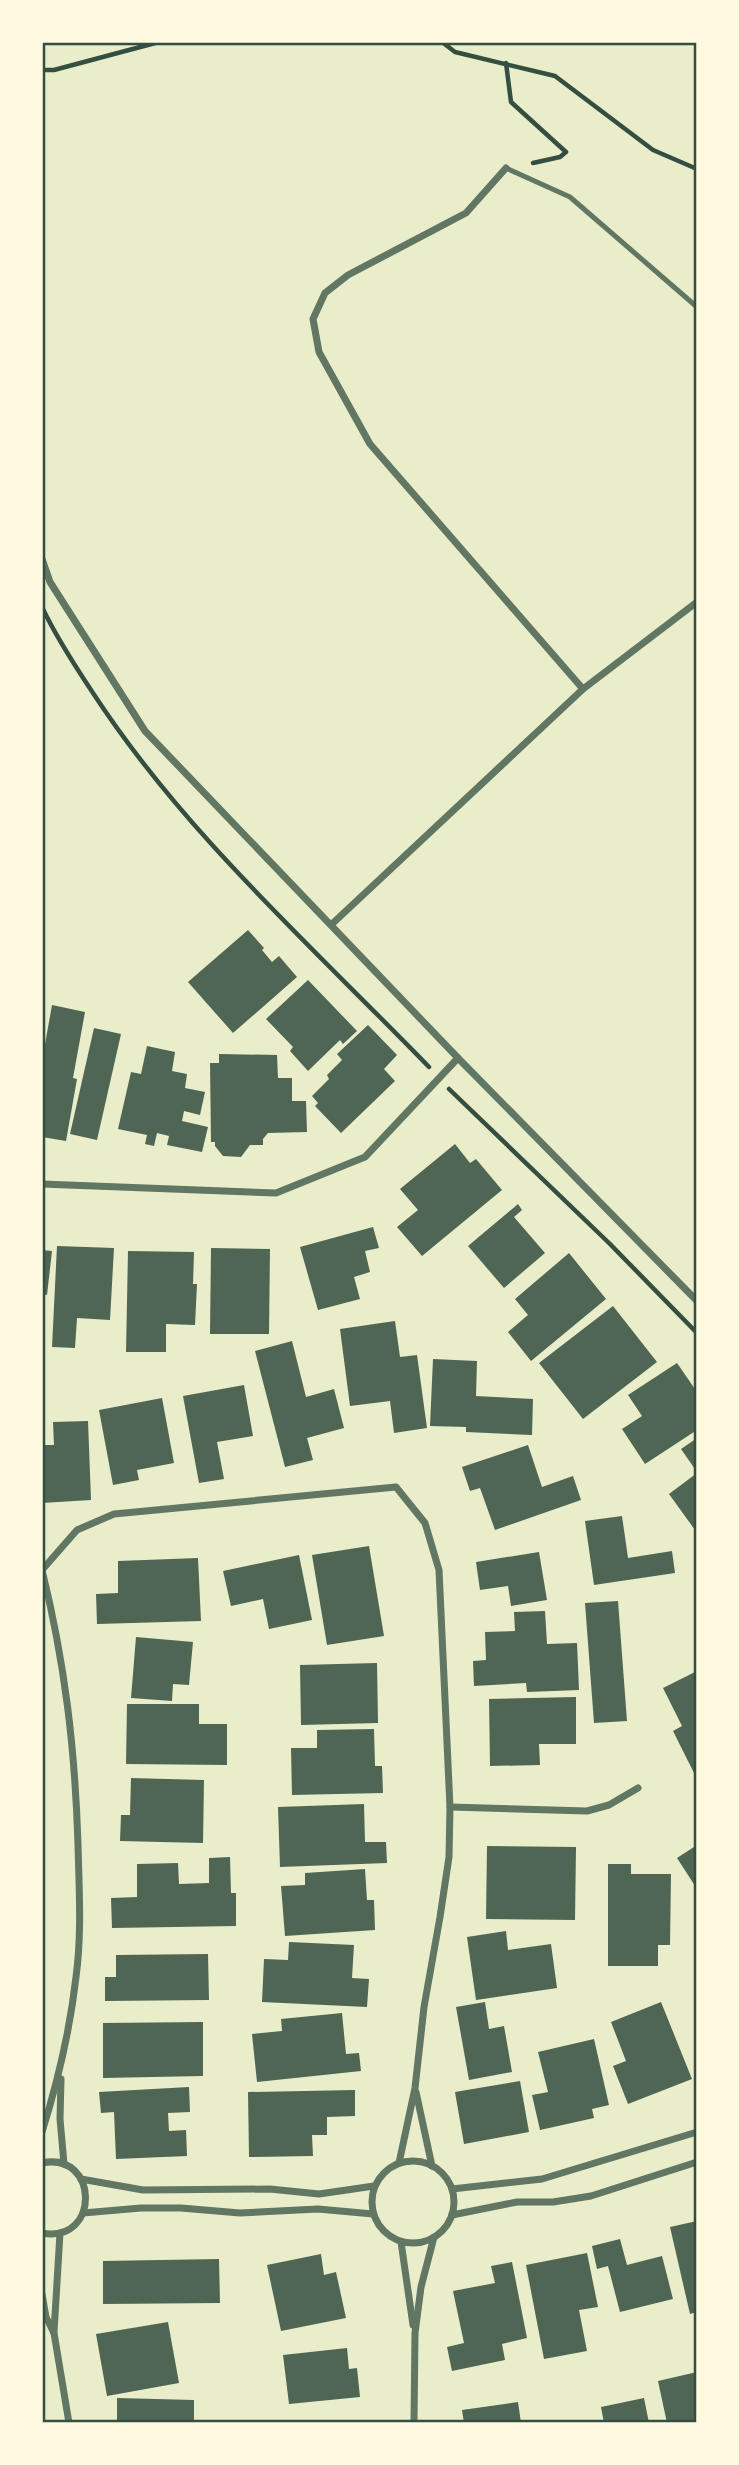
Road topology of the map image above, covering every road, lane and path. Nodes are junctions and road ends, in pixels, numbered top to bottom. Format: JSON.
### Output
{"nodes":[{"id":1,"x":159,"y":42,"type":"edge"},
{"id":2,"x":442,"y":42,"type":"edge"},
{"id":3,"x":506,"y":63,"type":"junction"},
{"id":4,"x":42,"y":70,"type":"edge"},
{"id":5,"x":547,"y":160,"type":"dead end"},
{"id":6,"x":506,"y":168,"type":"joint"},
{"id":7,"x":697,"y":169,"type":"edge"},
{"id":8,"x":697,"y":307,"type":"edge"},
{"id":9,"x":42,"y":559,"type":"edge"},
{"id":10,"x":697,"y":602,"type":"edge"},
{"id":11,"x":42,"y":607,"type":"edge"},
{"id":12,"x":583,"y":689,"type":"junction"},
{"id":13,"x":332,"y":924,"type":"junction"},
{"id":14,"x":458,"y":1058,"type":"junction"},
{"id":15,"x":438,"y":1077,"type":"junction"},
{"id":16,"x":42,"y":1184,"type":"edge"},
{"id":17,"x":697,"y":1301,"type":"edge"},
{"id":18,"x":697,"y":1333,"type":"edge"},
{"id":19,"x":42,"y":1570,"type":"edge"},
{"id":20,"x":638,"y":1788,"type":"dead end"},
{"id":21,"x":450,"y":1807,"type":"junction"},
{"id":22,"x":61,"y":2071,"type":"junction"},
{"id":23,"x":415,"y":2088,"type":"junction"},
{"id":24,"x":42,"y":2132,"type":"edge"},
{"id":25,"x":697,"y":2132,"type":"edge"},
{"id":26,"x":697,"y":2162,"type":"edge"},
{"id":27,"x":42,"y":2163,"type":"edge"},
{"id":28,"x":399,"y":2163,"type":"junction"},
{"id":29,"x":64,"y":2164,"type":"junction"},
{"id":30,"x":432,"y":2166,"type":"junction"},
{"id":31,"x":82,"y":2179,"type":"junction"},
{"id":32,"x":374,"y":2186,"type":"junction"},
{"id":33,"x":452,"y":2189,"type":"junction"},
{"id":34,"x":83,"y":2213,"type":"junction"},
{"id":35,"x":373,"y":2214,"type":"junction"},
{"id":36,"x":452,"y":2215,"type":"junction"},
{"id":37,"x":42,"y":2233,"type":"edge"},
{"id":38,"x":60,"y":2233,"type":"junction"},
{"id":39,"x":434,"y":2237,"type":"junction"},
{"id":40,"x":401,"y":2242,"type":"junction"},
{"id":41,"x":42,"y":2294,"type":"edge"},
{"id":42,"x":54,"y":2333,"type":"junction"},
{"id":43,"x":415,"y":2333,"type":"junction"},
{"id":44,"x":69,"y":2423,"type":"edge"},
{"id":45,"x":414,"y":2423,"type":"edge"}],
"edges":[{"from":1,"to":4,"type":"path"},
{"from":2,"to":3,"type":"path"},
{"from":3,"to":5,"type":"path"},
{"from":3,"to":7,"type":"path"},
{"from":6,"to":8,"type":"lane"},
{"from":6,"to":12,"type":"street"},
{"from":9,"to":13,"type":"street"},
{"from":10,"to":12,"type":"street"},
{"from":11,"to":15,"type":"path"},
{"from":12,"to":13,"type":"street"},
{"from":13,"to":14,"type":"street"},
{"from":14,"to":15,"type":"street"},
{"from":14,"to":17,"type":"street"},
{"from":15,"to":16,"type":"street"},
{"from":15,"to":18,"type":"path"},
{"from":19,"to":21,"type":"street"},
{"from":19,"to":22,"type":"street"},
{"from":20,"to":21,"type":"street"},
{"from":21,"to":23,"type":"street"},
{"from":22,"to":24,"type":"street"},
{"from":22,"to":29,"type":"street"},
{"from":23,"to":28,"type":"street"},
{"from":23,"to":30,"type":"street"},
{"from":25,"to":33,"type":"street"},
{"from":26,"to":36,"type":"street"},
{"from":27,"to":29,"type":"street"},
{"from":28,"to":30,"type":"street"},
{"from":28,"to":32,"type":"street"},
{"from":29,"to":31,"type":"street"},
{"from":30,"to":33,"type":"street"},
{"from":31,"to":32,"type":"street"},
{"from":31,"to":34,"type":"street"},
{"from":32,"to":35,"type":"street"},
{"from":33,"to":36,"type":"street"},
{"from":34,"to":35,"type":"street"},
{"from":34,"to":38,"type":"street"},
{"from":35,"to":40,"type":"street"},
{"from":36,"to":39,"type":"street"},
{"from":37,"to":38,"type":"street"},
{"from":38,"to":42,"type":"street"},
{"from":39,"to":40,"type":"street"},
{"from":39,"to":43,"type":"street"},
{"from":40,"to":43,"type":"street"},
{"from":41,"to":42,"type":"street"},
{"from":42,"to":44,"type":"street"},
{"from":43,"to":45,"type":"street"}]}
